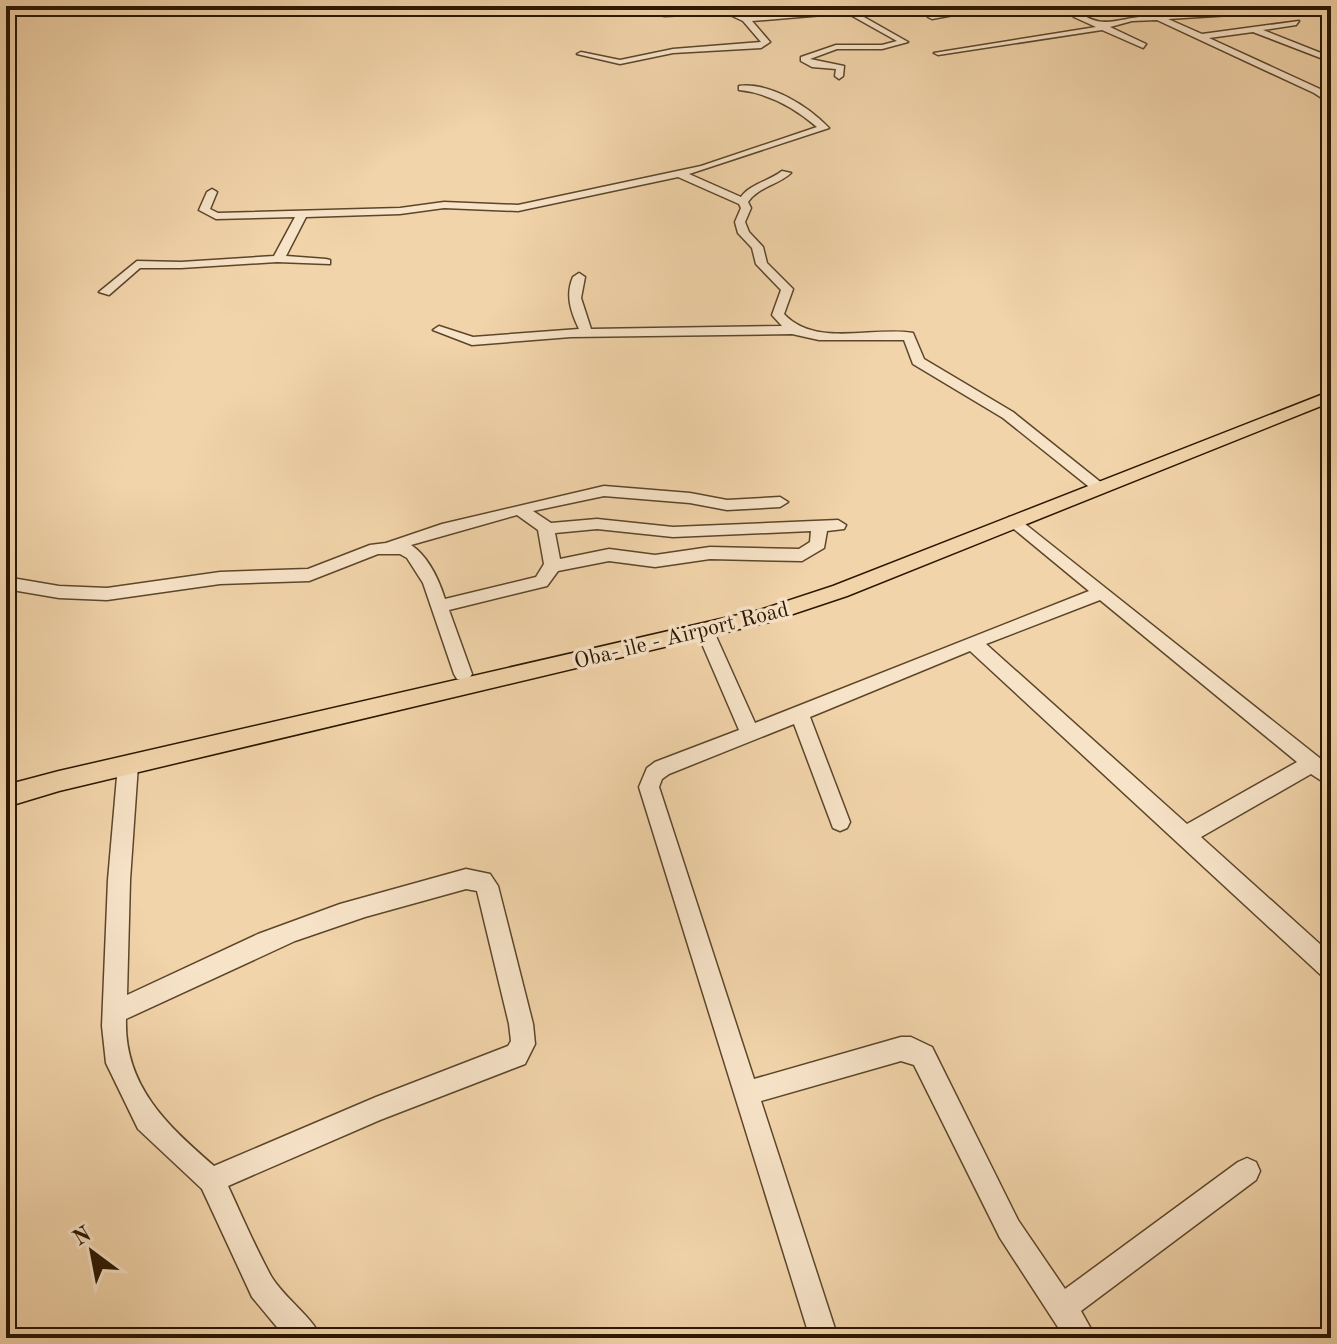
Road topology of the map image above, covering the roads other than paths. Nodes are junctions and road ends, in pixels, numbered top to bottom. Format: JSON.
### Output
{"nodes":[{"id":1,"x":605,"y":6,"type":"edge"},
{"id":2,"x":897,"y":6,"type":"edge"},
{"id":3,"x":972,"y":6,"type":"edge"},
{"id":4,"x":1067,"y":6,"type":"edge"},
{"id":5,"x":1134,"y":6,"type":"edge"},
{"id":6,"x":1195,"y":6,"type":"edge"},
{"id":7,"x":850,"y":12,"type":"junction"},
{"id":8,"x":1207,"y":15,"type":"junction"},
{"id":9,"x":1331,"y":16,"type":"edge"},
{"id":10,"x":932,"y":17,"type":"dead end"},
{"id":11,"x":1154,"y":18,"type":"junction"},
{"id":12,"x":746,"y":19,"type":"junction"},
{"id":13,"x":1106,"y":27,"type":"junction"},
{"id":14,"x":1256,"y":30,"type":"junction"},
{"id":15,"x":1200,"y":37,"type":"junction"},
{"id":16,"x":1331,"y":45,"type":"edge"},
{"id":17,"x":1143,"y":46,"type":"dead end"},
{"id":18,"x":1306,"y":49,"type":"junction"},
{"id":19,"x":938,"y":53,"type":"dead end"},
{"id":20,"x":581,"y":54,"type":"dead end"},
{"id":21,"x":1331,"y":60,"type":"edge"},
{"id":22,"x":839,"y":76,"type":"dead end"},
{"id":23,"x":742,"y":88,"type":"dead end"},
{"id":24,"x":1326,"y":94,"type":"edge"},
{"id":25,"x":1331,"y":101,"type":"edge"},
{"id":26,"x":678,"y":173,"type":"junction"},
{"id":27,"x":786,"y":173,"type":"dead end"},
{"id":28,"x":212,"y":192,"type":"dead end"},
{"id":29,"x":743,"y":202,"type":"junction"},
{"id":30,"x":303,"y":212,"type":"junction"},
{"id":31,"x":277,"y":259,"type":"junction"},
{"id":32,"x":326,"y":262,"type":"dead end"},
{"id":33,"x":579,"y":277,"type":"dead end"},
{"id":34,"x":105,"y":292,"type":"dead end"},
{"id":35,"x":439,"y":330,"type":"dead end"},
{"id":36,"x":792,"y":330,"type":"junction"},
{"id":37,"x":587,"y":333,"type":"junction"},
{"id":38,"x":1331,"y":384,"type":"edge"},
{"id":39,"x":1331,"y":396,"type":"edge"},
{"id":40,"x":1093,"y":483,"type":"junction"},
{"id":41,"x":780,"y":502,"type":"dead end"},
{"id":42,"x":521,"y":510,"type":"junction"},
{"id":43,"x":1015,"y":521,"type":"junction"},
{"id":44,"x":819,"y":525,"type":"junction"},
{"id":45,"x":838,"y":525,"type":"dead end"},
{"id":46,"x":545,"y":527,"type":"junction"},
{"id":47,"x":392,"y":546,"type":"junction"},
{"id":48,"x":553,"y":566,"type":"junction"},
{"id":49,"x":6,"y":583,"type":"edge"},
{"id":50,"x":1103,"y":592,"type":"junction"},
{"id":51,"x":441,"y":606,"type":"junction"},
{"id":52,"x":705,"y":630,"type":"junction"},
{"id":53,"x":973,"y":643,"type":"junction"},
{"id":54,"x":463,"y":674,"type":"junction"},
{"id":55,"x":800,"y":715,"type":"junction"},
{"id":56,"x":224,"y":735,"type":"junction"},
{"id":57,"x":751,"y":735,"type":"junction"},
{"id":58,"x":1312,"y":763,"type":"junction"},
{"id":59,"x":128,"y":765,"type":"junction"},
{"id":60,"x":1331,"y":779,"type":"edge"},
{"id":61,"x":6,"y":782,"type":"edge"},
{"id":62,"x":6,"y":796,"type":"edge"},
{"id":63,"x":840,"y":822,"type":"dead end"},
{"id":64,"x":1185,"y":836,"type":"junction"},
{"id":65,"x":1331,"y":969,"type":"edge"},
{"id":66,"x":115,"y":1011,"type":"junction"},
{"id":67,"x":748,"y":1093,"type":"junction"},
{"id":68,"x":1247,"y":1171,"type":"dead end"},
{"id":69,"x":211,"y":1180,"type":"junction"},
{"id":70,"x":1061,"y":1309,"type":"junction"},
{"id":71,"x":307,"y":1338,"type":"edge"},
{"id":72,"x":824,"y":1338,"type":"edge"},
{"id":73,"x":1082,"y":1338,"type":"edge"}],
"edges":[{"from":1,"to":12,"type":"street"},
{"from":2,"to":7,"type":"street"},
{"from":3,"to":10,"type":"street"},
{"from":4,"to":13,"type":"street"},
{"from":5,"to":11,"type":"street"},
{"from":6,"to":8,"type":"street"},
{"from":7,"to":12,"type":"street"},
{"from":7,"to":22,"type":"street"},
{"from":8,"to":9,"type":"street"},
{"from":8,"to":11,"type":"street"},
{"from":9,"to":14,"type":"street"},
{"from":11,"to":13,"type":"street"},
{"from":11,"to":15,"type":"street"},
{"from":12,"to":20,"type":"street"},
{"from":13,"to":17,"type":"street"},
{"from":13,"to":19,"type":"street"},
{"from":14,"to":15,"type":"street"},
{"from":14,"to":18,"type":"street"},
{"from":15,"to":24,"type":"street"},
{"from":16,"to":18,"type":"street"},
{"from":18,"to":21,"type":"street"},
{"from":23,"to":26,"type":"street"},
{"from":24,"to":25,"type":"street"},
{"from":26,"to":29,"type":"street"},
{"from":26,"to":30,"type":"street"},
{"from":27,"to":29,"type":"street"},
{"from":28,"to":30,"type":"street"},
{"from":29,"to":36,"type":"street"},
{"from":30,"to":31,"type":"street"},
{"from":31,"to":32,"type":"street"},
{"from":31,"to":34,"type":"street"},
{"from":33,"to":37,"type":"street"},
{"from":35,"to":37,"type":"street"},
{"from":36,"to":37,"type":"street"},
{"from":36,"to":40,"type":"street"},
{"from":38,"to":40,"type":"main road","name":"Oba- ile - Airport Road"},
{"from":39,"to":40,"type":"main road","name":"Oba- ile - Airport Road"},
{"from":40,"to":43,"type":"main road","name":"Oba- ile - Airport Road"},
{"from":40,"to":54,"type":"main road","name":"Oba- ile - Airport Road"},
{"from":41,"to":42,"type":"street"},
{"from":42,"to":46,"type":"street"},
{"from":42,"to":47,"type":"street"},
{"from":43,"to":50,"type":"street"},
{"from":43,"to":52,"type":"main road","name":"Oba- ile - Airport Road"},
{"from":44,"to":45,"type":"street"},
{"from":44,"to":46,"type":"street"},
{"from":44,"to":48,"type":"street"},
{"from":46,"to":48,"type":"street"},
{"from":47,"to":49,"type":"street"},
{"from":47,"to":51,"type":"street"},
{"from":48,"to":51,"type":"street"},
{"from":50,"to":53,"type":"street"},
{"from":50,"to":58,"type":"street"},
{"from":51,"to":54,"type":"street"},
{"from":52,"to":56,"type":"main road","name":"Oba- ile - Airport Road"},
{"from":52,"to":57,"type":"street"},
{"from":53,"to":55,"type":"street"},
{"from":53,"to":64,"type":"street"},
{"from":54,"to":56,"type":"main road","name":"Oba- ile - Airport Road"},
{"from":55,"to":57,"type":"street"},
{"from":55,"to":63,"type":"street"},
{"from":56,"to":59,"type":"main road","name":"Oba- ile - Airport Road"},
{"from":56,"to":61,"type":"main road","name":"Oba- ile - Airport Road"},
{"from":57,"to":67,"type":"street"},
{"from":58,"to":60,"type":"street"},
{"from":58,"to":64,"type":"street"},
{"from":59,"to":62,"type":"main road","name":"Oba- ile - Airport Road"},
{"from":59,"to":66,"type":"street"},
{"from":64,"to":65,"type":"street"},
{"from":66,"to":69,"type":"street"},
{"from":66,"to":69,"type":"street"},
{"from":67,"to":70,"type":"street"},
{"from":67,"to":72,"type":"street"},
{"from":68,"to":70,"type":"street"},
{"from":69,"to":71,"type":"street"},
{"from":70,"to":73,"type":"street"}]}
